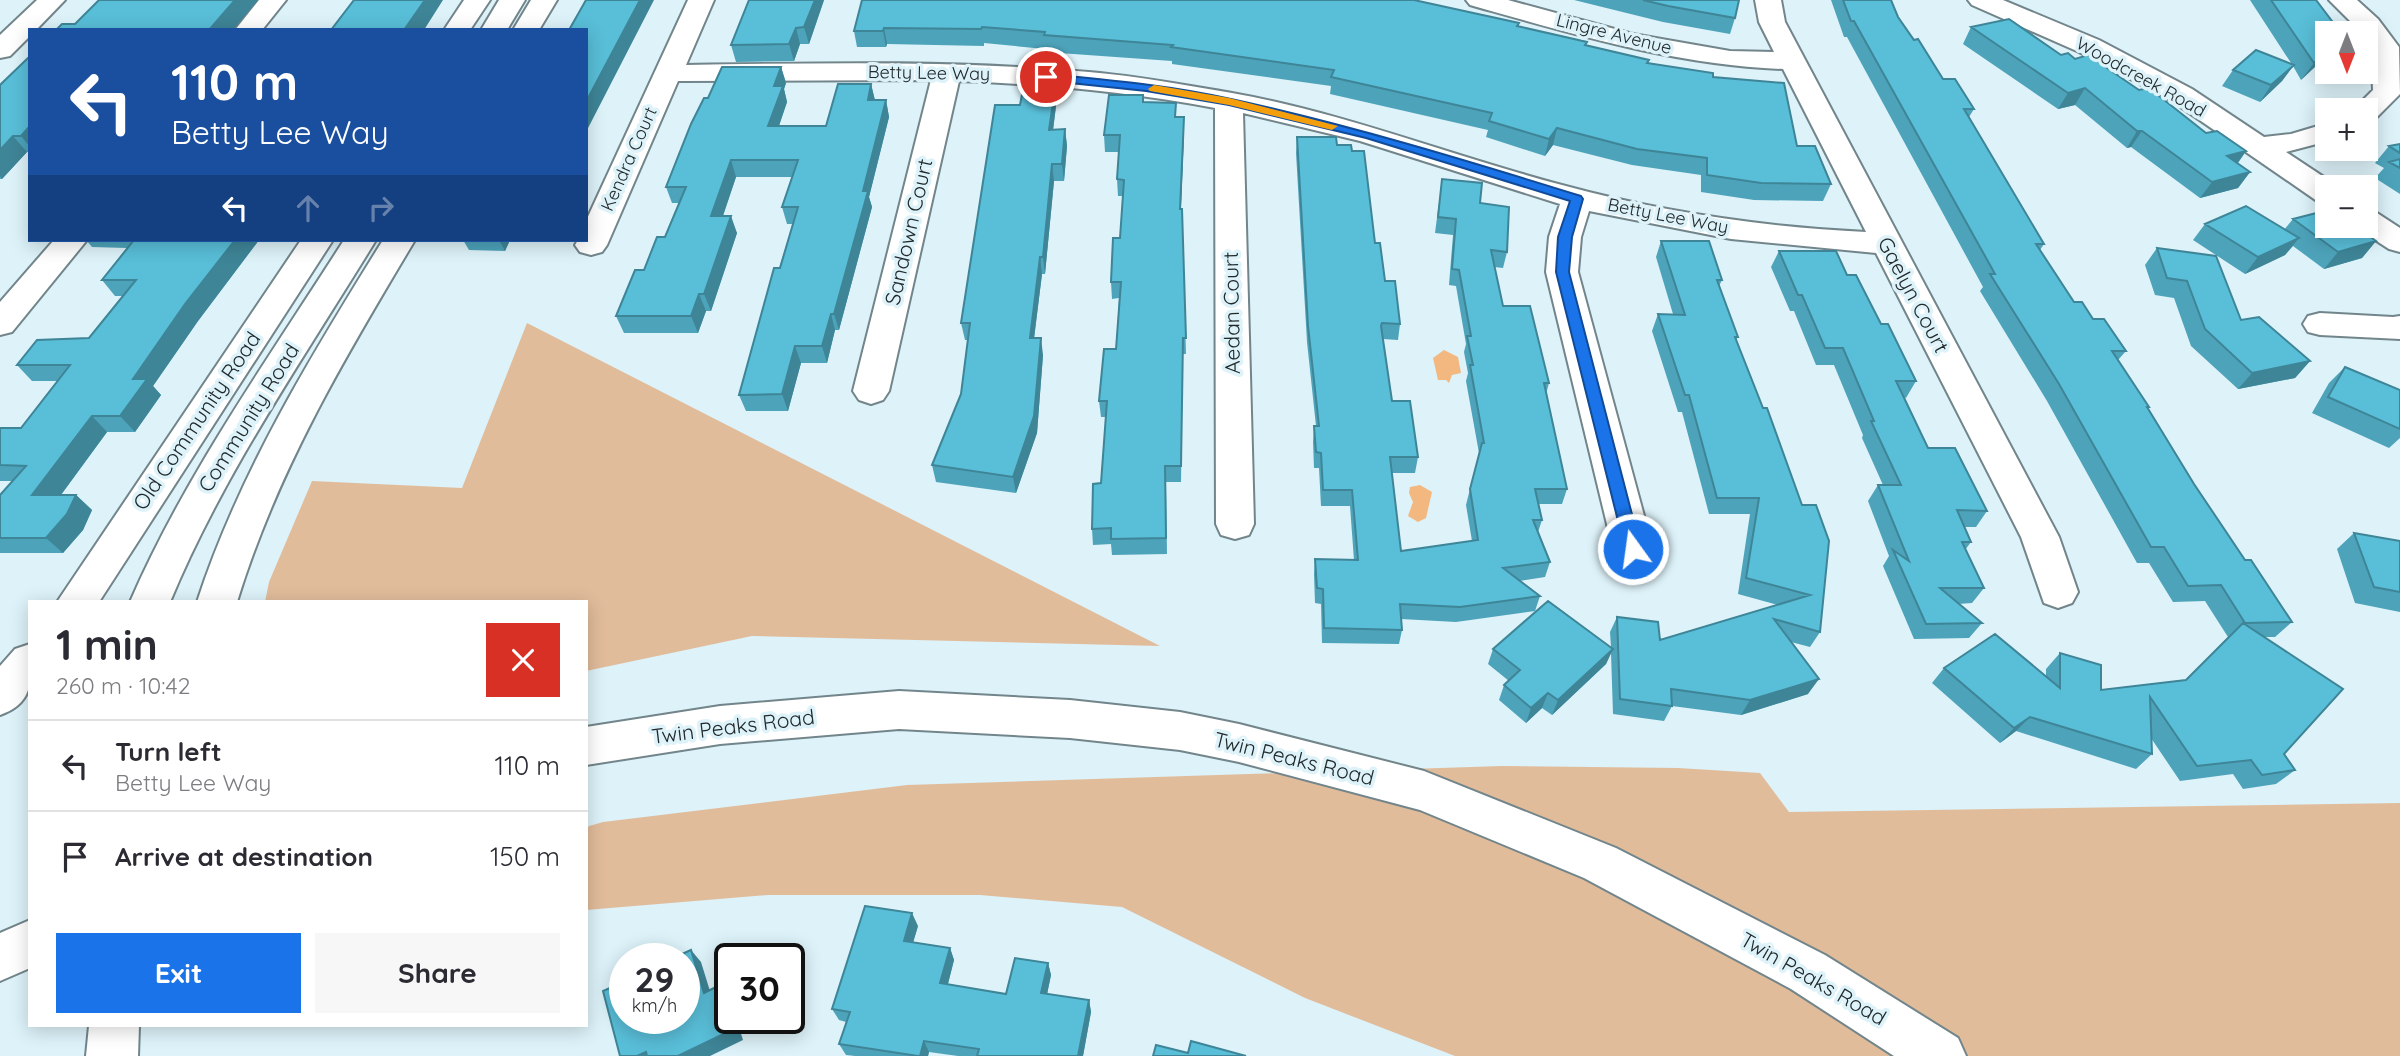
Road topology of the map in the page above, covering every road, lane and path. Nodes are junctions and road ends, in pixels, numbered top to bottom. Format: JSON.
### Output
{"nodes":[{"id":1,"x":52,"y":0,"type":"edge"},
{"id":2,"x":272,"y":0,"type":"edge"},
{"id":3,"x":477,"y":0,"type":"edge"},
{"id":4,"x":512,"y":0,"type":"edge"},
{"id":5,"x":544,"y":0,"type":"edge"},
{"id":6,"x":701,"y":0,"type":"edge"},
{"id":7,"x":1479,"y":0,"type":"edge"},
{"id":8,"x":1768,"y":0,"type":"edge"},
{"id":9,"x":1981,"y":0,"type":"edge"},
{"id":10,"x":2342,"y":0,"type":"edge"},
{"id":11,"x":249,"y":28,"type":"edge"},
{"id":12,"x":458,"y":28,"type":"edge"},
{"id":13,"x":495,"y":28,"type":"edge"},
{"id":14,"x":527,"y":28,"type":"edge"},
{"id":15,"x":0,"y":50,"type":"edge"},
{"id":16,"x":1792,"y":61,"type":"junction"},
{"id":17,"x":947,"y":72,"type":"junction"},
{"id":18,"x":667,"y":73,"type":"junction"},
{"id":19,"x":2378,"y":101,"type":"edge"},
{"id":20,"x":1229,"y":102,"type":"junction"},
{"id":21,"x":2315,"y":136,"type":"edge"},
{"id":22,"x":2255,"y":147,"type":"junction"},
{"id":23,"x":2315,"y":186,"type":"edge"},
{"id":24,"x":1577,"y":199,"type":"junction"},
{"id":25,"x":2378,"y":228,"type":"edge"},
{"id":26,"x":69,"y":242,"type":"edge"},
{"id":27,"x":316,"y":242,"type":"edge"},
{"id":28,"x":359,"y":242,"type":"edge"},
{"id":29,"x":398,"y":242,"type":"edge"},
{"id":30,"x":2400,"y":242,"type":"edge"},
{"id":31,"x":1886,"y":243,"type":"junction"},
{"id":32,"x":591,"y":245,"type":"dead end"},
{"id":33,"x":0,"y":324,"type":"edge"},
{"id":34,"x":2320,"y":324,"type":"dead end"},
{"id":35,"x":2400,"y":327,"type":"edge"},
{"id":36,"x":871,"y":391,"type":"dead end"},
{"id":37,"x":1235,"y":524,"type":"dead end"},
{"id":38,"x":1633,"y":549,"type":"dead end"},
{"id":39,"x":2058,"y":592,"type":"dead end"},
{"id":40,"x":78,"y":600,"type":"edge"},
{"id":41,"x":151,"y":600,"type":"edge"},
{"id":42,"x":219,"y":600,"type":"edge"},
{"id":43,"x":28,"y":663,"type":"edge"},
{"id":44,"x":0,"y":697,"type":"edge"},
{"id":45,"x":588,"y":747,"type":"edge"},
{"id":46,"x":28,"y":945,"type":"edge"},
{"id":47,"x":0,"y":957,"type":"edge"},
{"id":48,"x":114,"y":1027,"type":"edge"},
{"id":49,"x":112,"y":1056,"type":"edge"},
{"id":50,"x":1940,"y":1056,"type":"edge"}],
"edges":[{"from":1,"to":15,"type":"street"},
{"from":2,"to":11,"type":"street"},
{"from":3,"to":12,"type":"street"},
{"from":4,"to":13,"type":"street"},
{"from":5,"to":14,"type":"street"},
{"from":6,"to":18,"type":"street","name":"Kendra Court"},
{"from":7,"to":16,"type":"street","name":"Lingre Avenue"},
{"from":8,"to":16,"type":"street","name":"Gaelyn Court"},
{"from":9,"to":22,"type":"street","name":"Woodcreek Road"},
{"from":10,"to":19,"type":"street"},
{"from":16,"to":31,"type":"street","name":"Gaelyn Court"},
{"from":17,"to":18,"type":"street","name":"Betty Lee Way"},
{"from":17,"to":20,"type":"street","name":"Betty Lee Way"},
{"from":17,"to":36,"type":"street","name":"Sandown Court"},
{"from":18,"to":32,"type":"street","name":"Kendra Court"},
{"from":20,"to":24,"type":"street","name":"Betty Lee Way"},
{"from":20,"to":37,"type":"street","name":"Aedan Court"},
{"from":21,"to":22,"type":"street"},
{"from":22,"to":23,"type":"street","name":"Woodcreek Road"},
{"from":24,"to":31,"type":"street","name":"Betty Lee Way"},
{"from":24,"to":38,"type":"street"},
{"from":25,"to":30,"type":"street"},
{"from":26,"to":33,"type":"street"},
{"from":27,"to":40,"type":"street","name":"Old Community Road"},
{"from":28,"to":41,"type":"street","name":"Community Road"},
{"from":29,"to":42,"type":"street","name":"Community Road"},
{"from":31,"to":39,"type":"street","name":"Gaelyn Court"},
{"from":34,"to":35,"type":"street"},
{"from":43,"to":44,"type":"street"},
{"from":45,"to":50,"type":"street","name":"Twin Peaks Road"},
{"from":46,"to":47,"type":"street"},
{"from":48,"to":49,"type":"street"}]}
